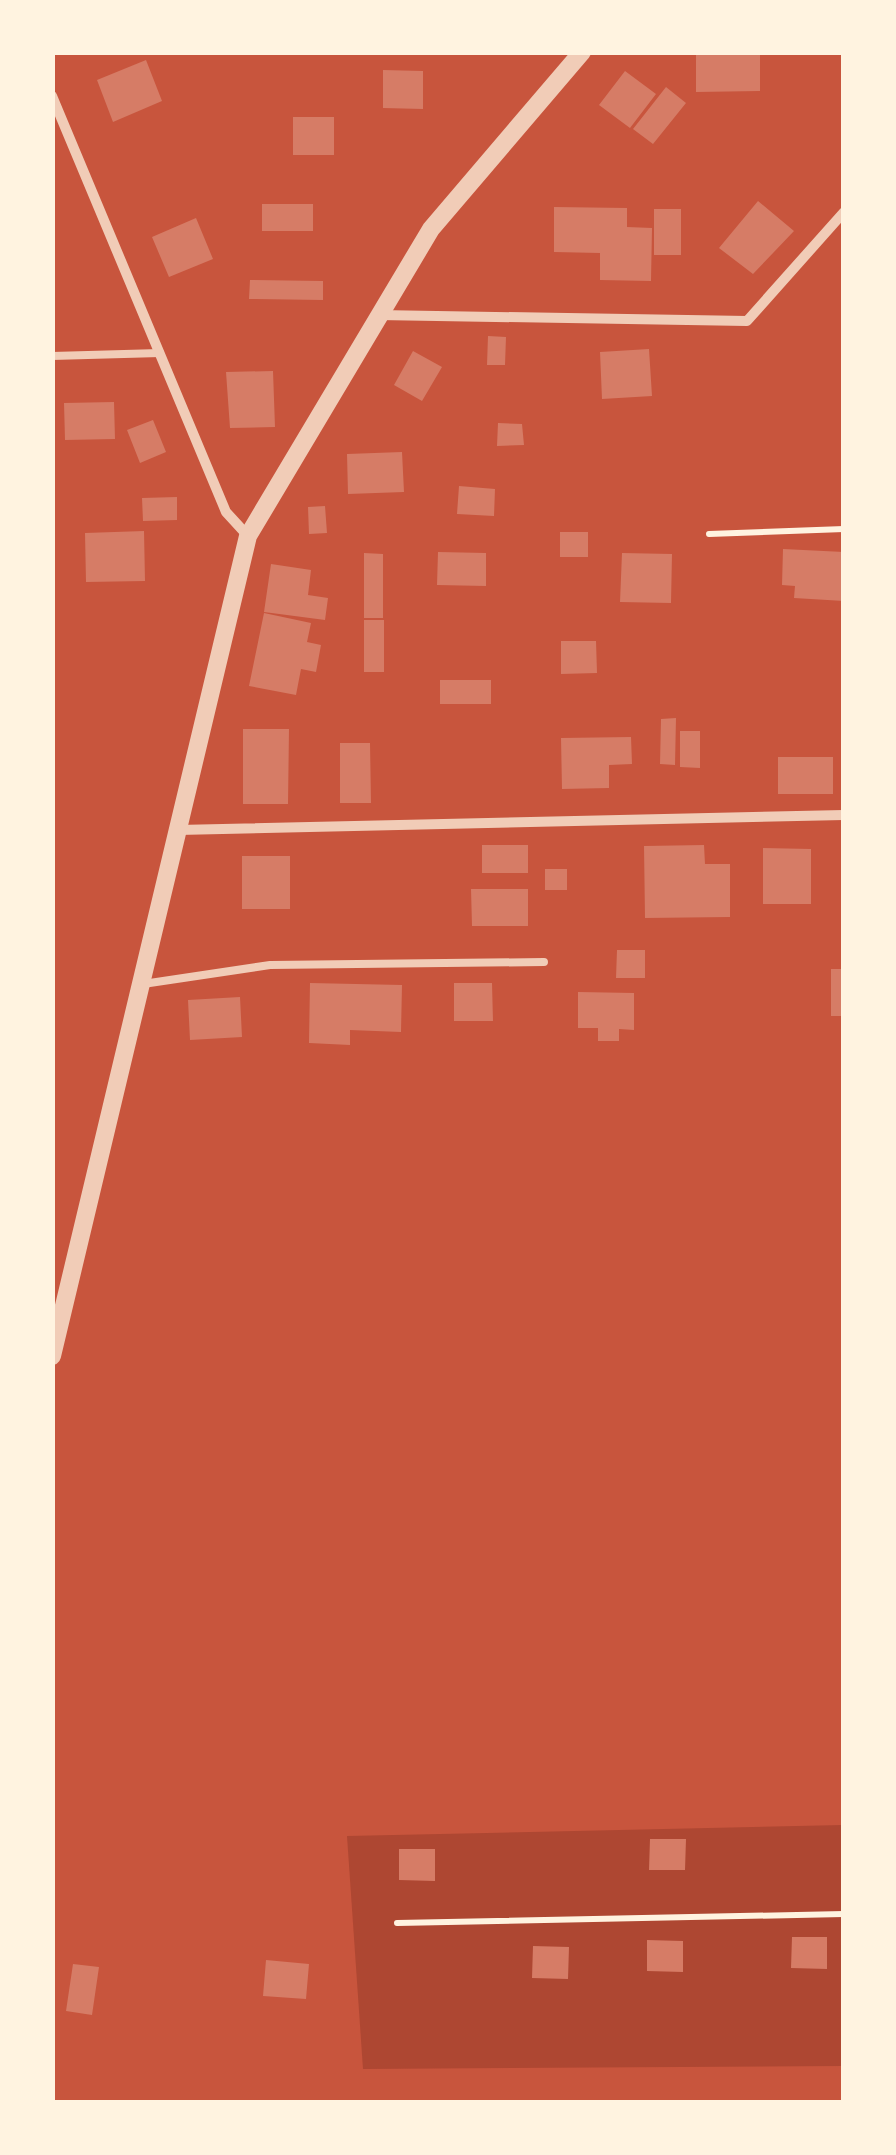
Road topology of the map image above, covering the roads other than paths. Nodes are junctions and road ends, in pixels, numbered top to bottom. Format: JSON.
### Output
{"nodes":[{"id":1,"x":582,"y":52,"type":"edge"},
{"id":2,"x":52,"y":96,"type":"edge"},
{"id":3,"x":844,"y":212,"type":"edge"},
{"id":4,"x":377,"y":316,"type":"junction"},
{"id":5,"x":160,"y":353,"type":"junction"},
{"id":6,"x":52,"y":356,"type":"edge"},
{"id":7,"x":248,"y":536,"type":"junction"},
{"id":8,"x":844,"y":815,"type":"edge"},
{"id":9,"x":178,"y":830,"type":"junction"},
{"id":10,"x":544,"y":962,"type":"dead end"},
{"id":11,"x":143,"y":984,"type":"junction"},
{"id":12,"x":52,"y":1356,"type":"edge"}],
"edges":[{"from":1,"to":4,"type":"street"},
{"from":2,"to":5,"type":"street"},
{"from":3,"to":4,"type":"street"},
{"from":4,"to":7,"type":"street"},
{"from":5,"to":6,"type":"lane"},
{"from":5,"to":7,"type":"street"},
{"from":7,"to":9,"type":"street"},
{"from":8,"to":9,"type":"street"},
{"from":9,"to":11,"type":"street"},
{"from":10,"to":11,"type":"lane"},
{"from":11,"to":12,"type":"street"}]}
